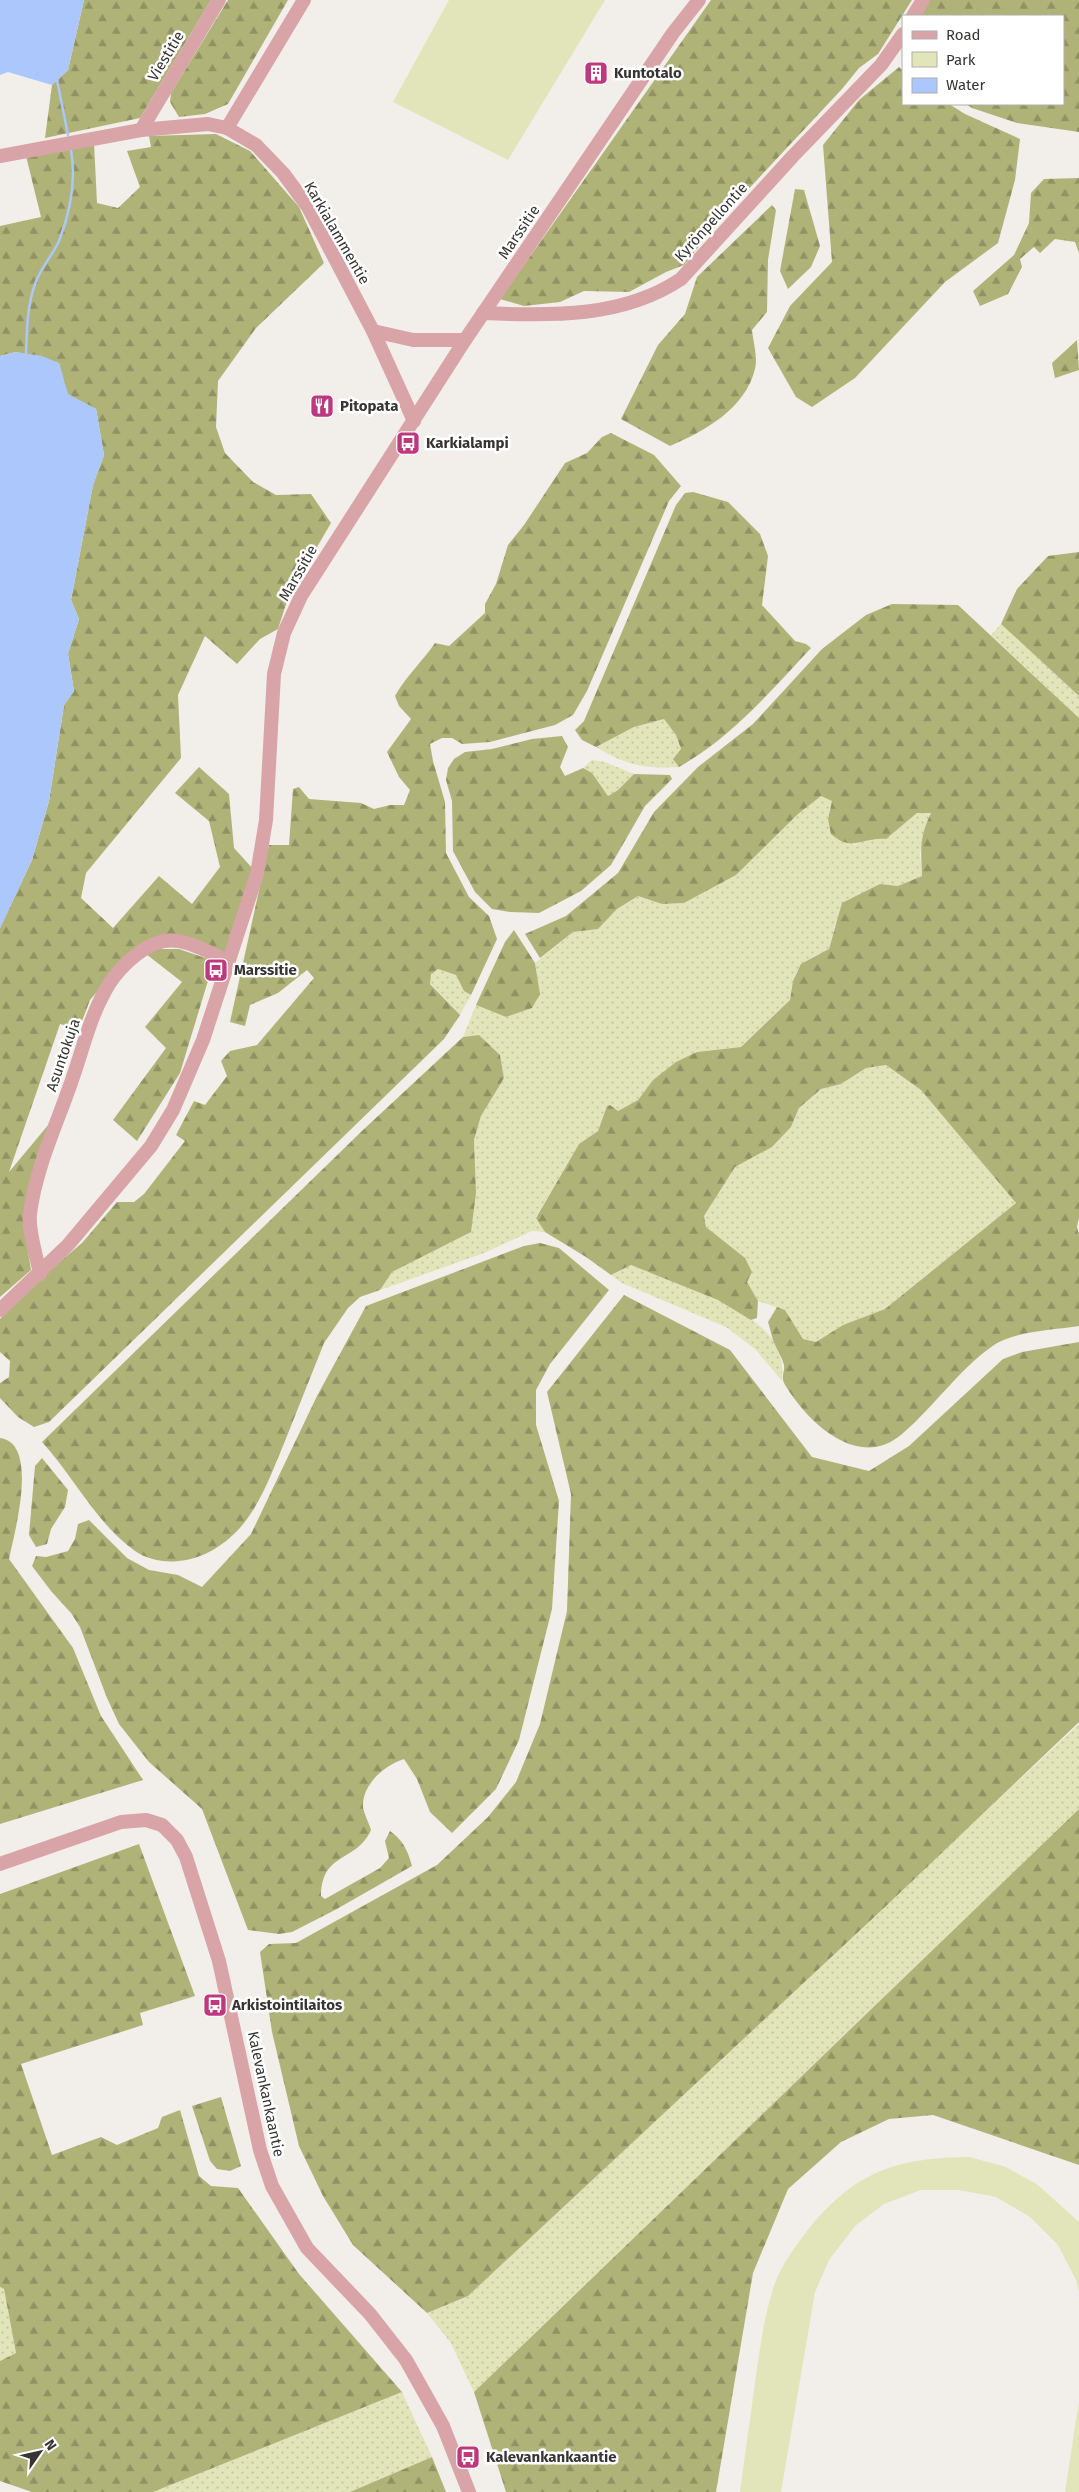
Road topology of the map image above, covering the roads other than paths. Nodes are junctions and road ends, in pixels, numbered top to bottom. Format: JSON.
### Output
{"nodes":[{"id":1,"x":219,"y":0,"type":"edge"},
{"id":2,"x":304,"y":0,"type":"edge"},
{"id":3,"x":699,"y":0,"type":"edge"},
{"id":4,"x":922,"y":0,"type":"edge"},
{"id":5,"x":914,"y":15,"type":"edge"},
{"id":6,"x":902,"y":35,"type":"edge"},
{"id":7,"x":227,"y":128,"type":"junction"},
{"id":8,"x":141,"y":130,"type":"junction"},
{"id":9,"x":0,"y":156,"type":"edge"},
{"id":10,"x":483,"y":313,"type":"junction"},
{"id":11,"x":373,"y":331,"type":"junction"},
{"id":12,"x":465,"y":340,"type":"junction"},
{"id":13,"x":414,"y":421,"type":"junction"},
{"id":14,"x":229,"y":962,"type":"junction"},
{"id":15,"x":40,"y":1274,"type":"junction"},
{"id":16,"x":0,"y":1310,"type":"edge"},
{"id":17,"x":0,"y":1864,"type":"edge"},
{"id":18,"x":469,"y":2492,"type":"edge"}],
"edges":[{"from":1,"to":8,"type":"street","name":"Viestitie"},
{"from":2,"to":7,"type":"street"},
{"from":3,"to":10,"type":"street","name":"Marssitie"},
{"from":4,"to":5,"type":"street"},
{"from":6,"to":10,"type":"street","name":"Kyrönpellontie"},
{"from":7,"to":8,"type":"street","name":"Karkialammentie"},
{"from":7,"to":11,"type":"street","name":"Karkialammentie"},
{"from":8,"to":9,"type":"street","name":"Karkialammentie"},
{"from":10,"to":12,"type":"street","name":"Marssitie"},
{"from":11,"to":12,"type":"street"},
{"from":11,"to":13,"type":"street","name":"Karkialammentie"},
{"from":12,"to":13,"type":"street","name":"Marssitie"},
{"from":13,"to":14,"type":"street","name":"Marssitie"},
{"from":14,"to":15,"type":"street","name":"Marssitie"},
{"from":14,"to":15,"type":"street","name":"Asuntokuja"},
{"from":15,"to":16,"type":"street","name":"Marssitie"},
{"from":17,"to":18,"type":"street","name":"Kalevankankaantie"}]}
